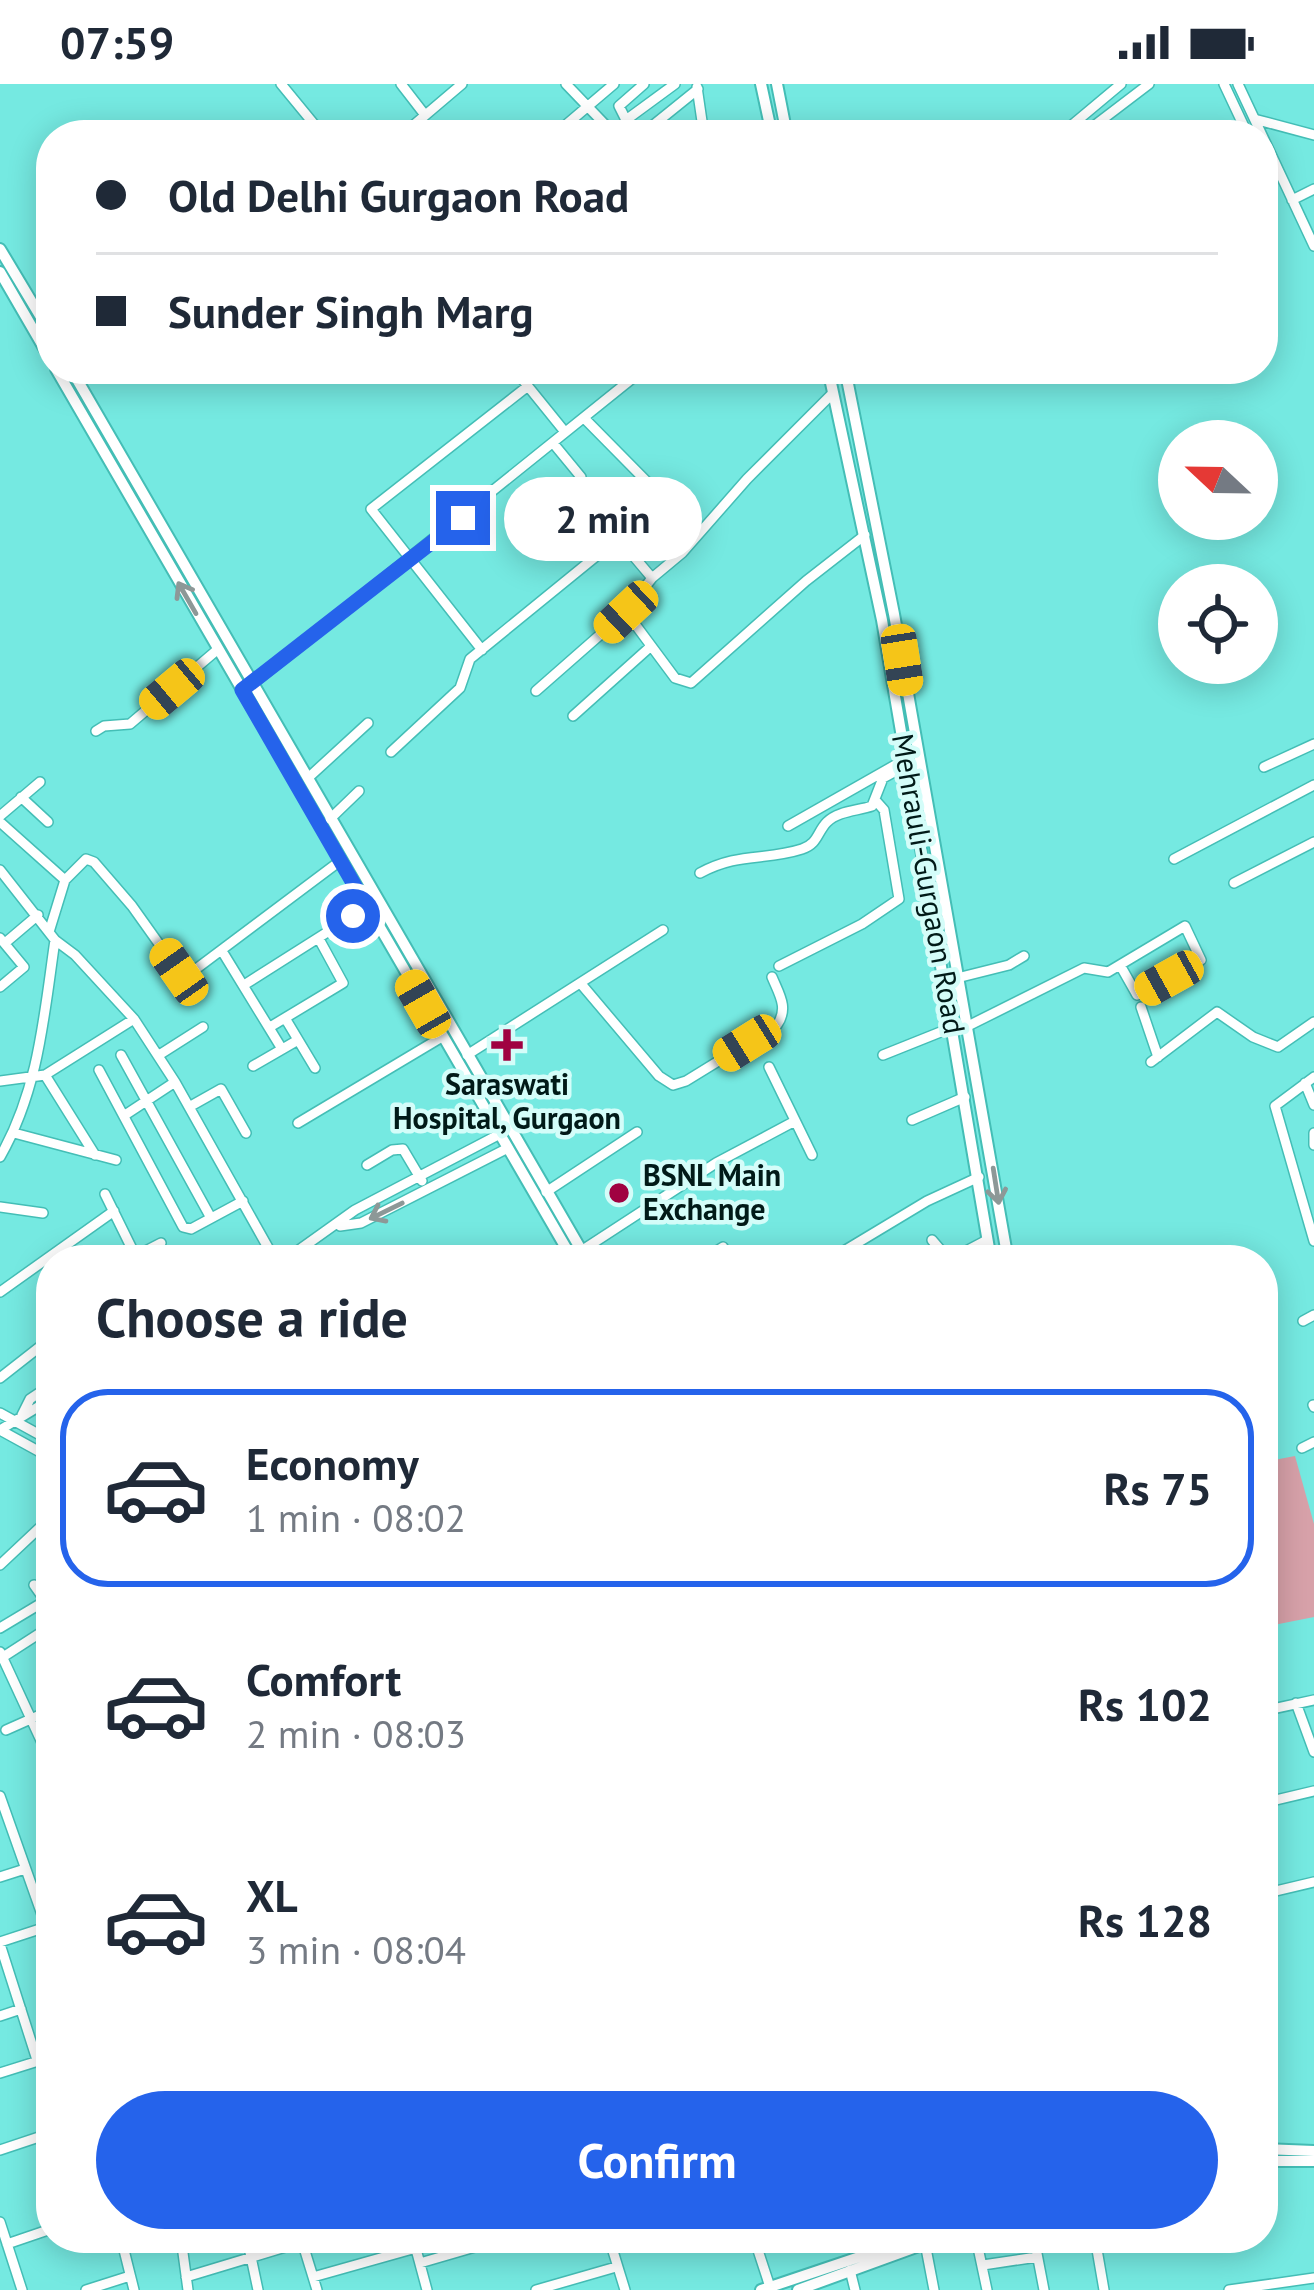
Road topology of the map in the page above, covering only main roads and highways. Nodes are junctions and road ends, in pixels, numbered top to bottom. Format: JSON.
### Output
{"nodes":[{"id":1,"x":761,"y":84,"type":"edge"},
{"id":2,"x":777,"y":84,"type":"edge"},
{"id":3,"x":769,"y":120,"type":"edge"},
{"id":4,"x":784,"y":120,"type":"edge"},
{"id":5,"x":0,"y":249,"type":"edge"},
{"id":6,"x":0,"y":272,"type":"edge"},
{"id":7,"x":36,"y":309,"type":"edge"},
{"id":8,"x":36,"y":335,"type":"edge"},
{"id":9,"x":67,"y":384,"type":"edge"},
{"id":10,"x":78,"y":384,"type":"edge"},
{"id":11,"x":831,"y":384,"type":"edge"},
{"id":12,"x":847,"y":384,"type":"edge"},
{"id":13,"x":96,"y":425,"type":"junction"},
{"id":14,"x":248,"y":687,"type":"junction"},
{"id":15,"x":907,"y":758,"type":"junction"},
{"id":16,"x":372,"y":903,"type":"junction"},
{"id":17,"x":959,"y":1027,"type":"junction"},
{"id":18,"x":968,"y":1075,"type":"junction"},
{"id":19,"x":572,"y":1245,"type":"edge"},
{"id":20,"x":574,"y":1245,"type":"edge"},
{"id":21,"x":988,"y":1245,"type":"edge"},
{"id":22,"x":1004,"y":1245,"type":"edge"},
{"id":23,"x":1278,"y":2150,"type":"edge"},
{"id":24,"x":1314,"y":2151,"type":"edge"},
{"id":25,"x":1278,"y":2161,"type":"edge"},
{"id":26,"x":1314,"y":2161,"type":"edge"},
{"id":27,"x":853,"y":2253,"type":"edge"},
{"id":28,"x":890,"y":2253,"type":"edge"},
{"id":29,"x":766,"y":2289,"type":"edge"},
{"id":30,"x":798,"y":2290,"type":"edge"}],
"edges":[{"from":1,"to":3,"type":"main road"},
{"from":2,"to":4,"type":"main road"},
{"from":5,"to":7,"type":"main road"},
{"from":6,"to":8,"type":"main road"},
{"from":9,"to":13,"type":"main road"},
{"from":10,"to":13,"type":"main road"},
{"from":11,"to":15,"type":"main road","name":"Mehrauli-Gurgaon Road"},
{"from":12,"to":15,"type":"main road","name":"Mehrauli-Gurgaon Road"},
{"from":13,"to":14,"type":"main road"},
{"from":14,"to":13,"type":"main road","one_way":true},
{"from":14,"to":16,"type":"main road"},
{"from":14,"to":16,"type":"main road"},
{"from":15,"to":17,"type":"main road","name":"Mehrauli-Gurgaon Road"},
{"from":15,"to":17,"type":"main road","name":"Mehrauli-Gurgaon Road"},
{"from":16,"to":19,"type":"main road"},
{"from":16,"to":20,"type":"main road"},
{"from":17,"to":18,"type":"main road","name":"Mehrauli-Gurgaon Road"},
{"from":18,"to":21,"type":"main road","name":"Mehrauli-Gurgaon Road"},
{"from":18,"to":22,"type":"main road","name":"Mehrauli-Gurgaon Road","one_way":true},
{"from":23,"to":24,"type":"main road"},
{"from":25,"to":26,"type":"main road"},
{"from":27,"to":29,"type":"main road"},
{"from":28,"to":30,"type":"main road"}]}
